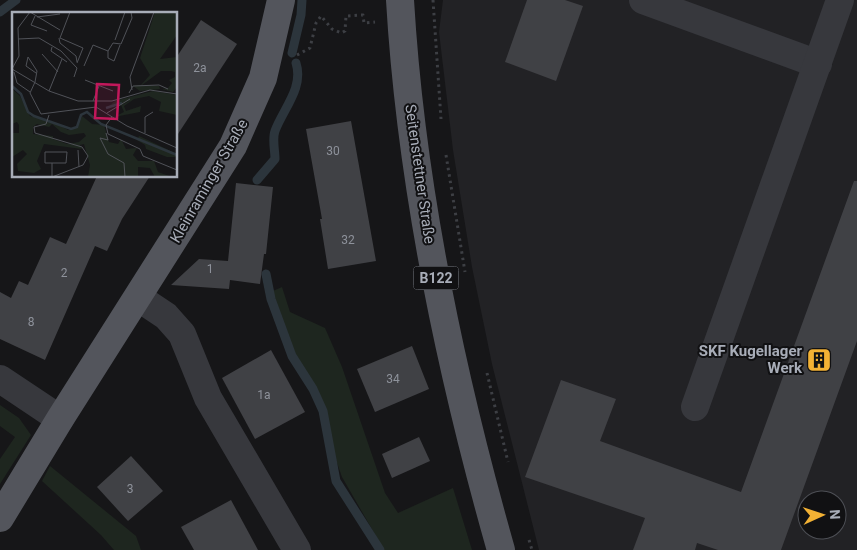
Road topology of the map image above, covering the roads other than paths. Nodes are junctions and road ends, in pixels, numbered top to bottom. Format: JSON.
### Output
{"nodes":[{"id":1,"x":281,"y":0,"type":"edge"},
{"id":2,"x":400,"y":0,"type":"edge"},
{"id":3,"x":643,"y":0,"type":"edge"},
{"id":4,"x":840,"y":0,"type":"edge"},
{"id":5,"x":818,"y":64,"type":"junction"},
{"id":6,"x":139,"y":298,"type":"junction"},
{"id":7,"x":0,"y":379,"type":"edge"},
{"id":8,"x":695,"y":407,"type":"dead end"},
{"id":9,"x":60,"y":419,"type":"junction"},
{"id":10,"x":0,"y":518,"type":"edge"},
{"id":11,"x":297,"y":550,"type":"edge"},
{"id":12,"x":501,"y":550,"type":"edge"}],
"edges":[{"from":1,"to":6,"type":"main road","name":"Kleinraminger Straße"},
{"from":2,"to":12,"type":"main road","name":"Seitenstettner Straße","number":"B122"},
{"from":3,"to":5,"type":"street"},
{"from":4,"to":5,"type":"street"},
{"from":5,"to":8,"type":"street"},
{"from":6,"to":9,"type":"main road","name":"Kleinraminger Straße"},
{"from":6,"to":11,"type":"street"},
{"from":7,"to":9,"type":"street"},
{"from":9,"to":10,"type":"main road","name":"Kleinraminger Straße"}]}
